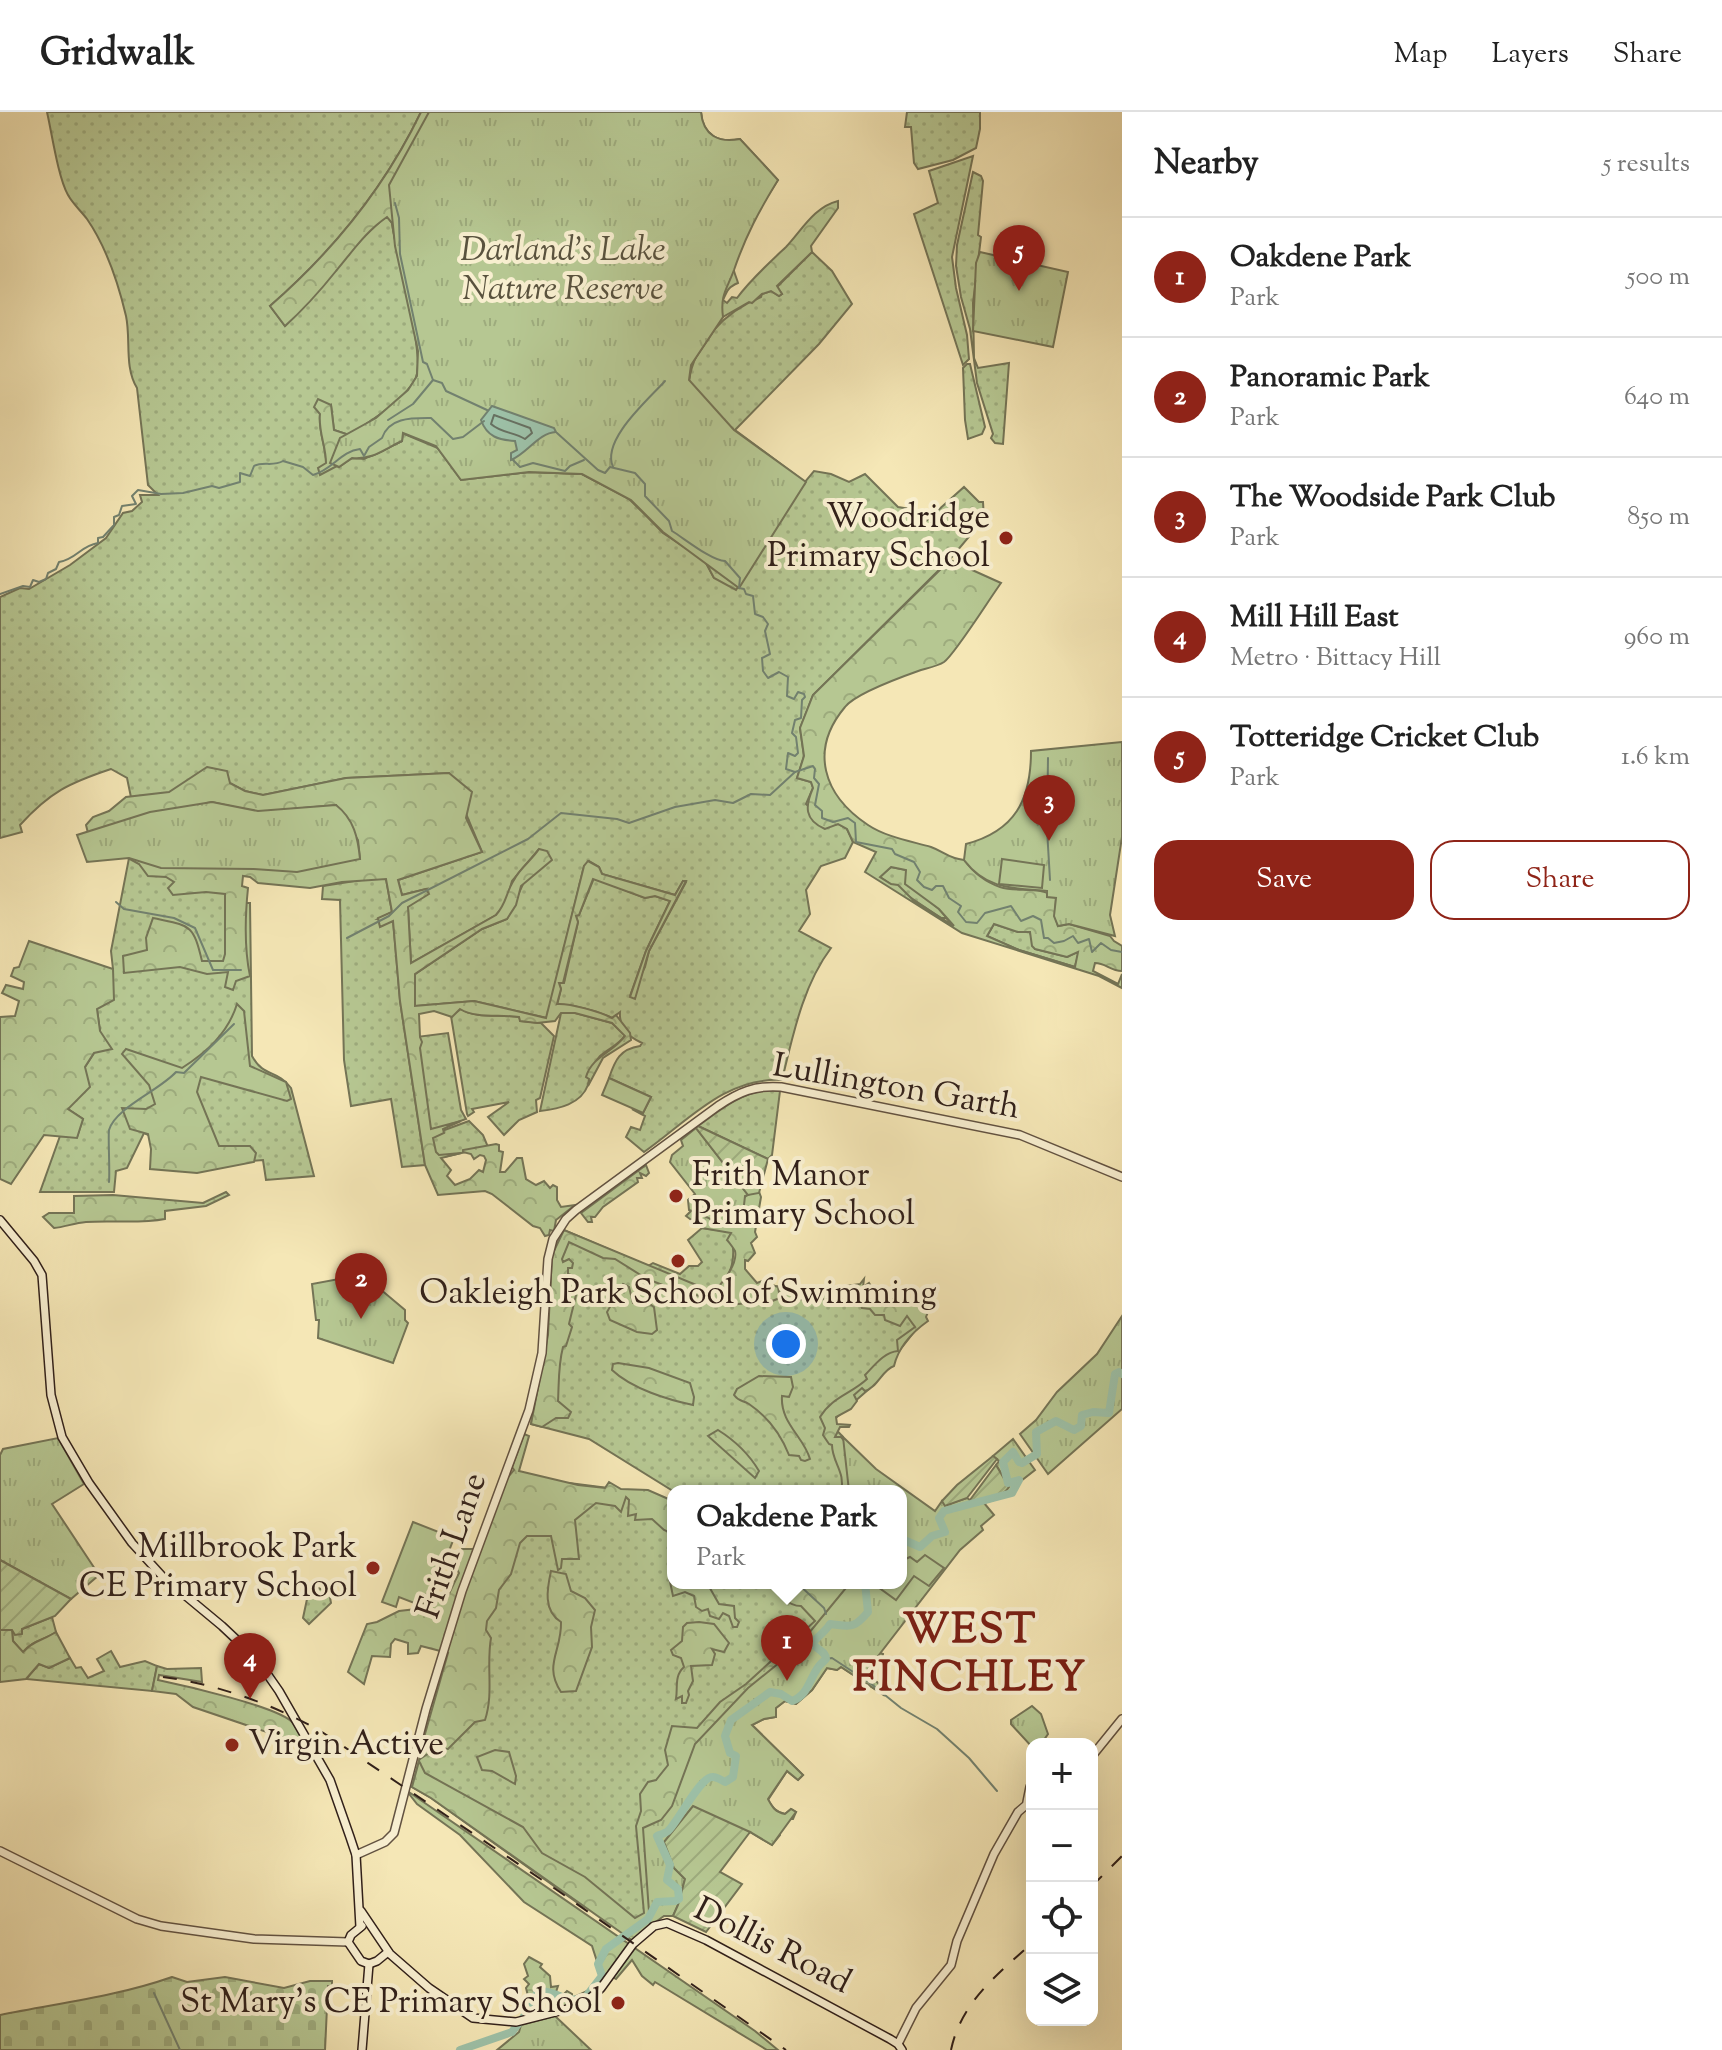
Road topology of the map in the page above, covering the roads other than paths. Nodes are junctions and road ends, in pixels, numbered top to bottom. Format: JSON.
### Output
{"nodes":[{"id":1,"x":1122,"y":1177,"type":"edge"},
{"id":2,"x":0,"y":1220,"type":"edge"},
{"id":3,"x":557,"y":1230,"type":"joint"},
{"id":4,"x":1122,"y":1719,"type":"edge"},
{"id":5,"x":1098,"y":1749,"type":"edge"},
{"id":6,"x":1026,"y":1805,"type":"edge"},
{"id":7,"x":0,"y":1851,"type":"edge"},
{"id":8,"x":356,"y":1855,"type":"junction"},
{"id":9,"x":364,"y":1926,"type":"junction"},
{"id":10,"x":348,"y":1942,"type":"junction"},
{"id":11,"x":388,"y":1952,"type":"junction"},
{"id":12,"x":369,"y":1964,"type":"junction"},
{"id":13,"x":900,"y":2047,"type":"edge"},
{"id":14,"x":362,"y":2050,"type":"edge"}],
"edges":[{"from":1,"to":3,"type":"street","name":"Lullington Garth"},
{"from":2,"to":8,"type":"street"},
{"from":3,"to":8,"type":"street","name":"Frith Lane"},
{"from":4,"to":5,"type":"street"},
{"from":6,"to":13,"type":"street"},
{"from":7,"to":10,"type":"street"},
{"from":8,"to":9,"type":"street"},
{"from":9,"to":10,"type":"street"},
{"from":9,"to":11,"type":"street"},
{"from":10,"to":12,"type":"street"},
{"from":11,"to":12,"type":"street"},
{"from":11,"to":13,"type":"street","name":"Dollis Road"},
{"from":12,"to":14,"type":"street"}]}
